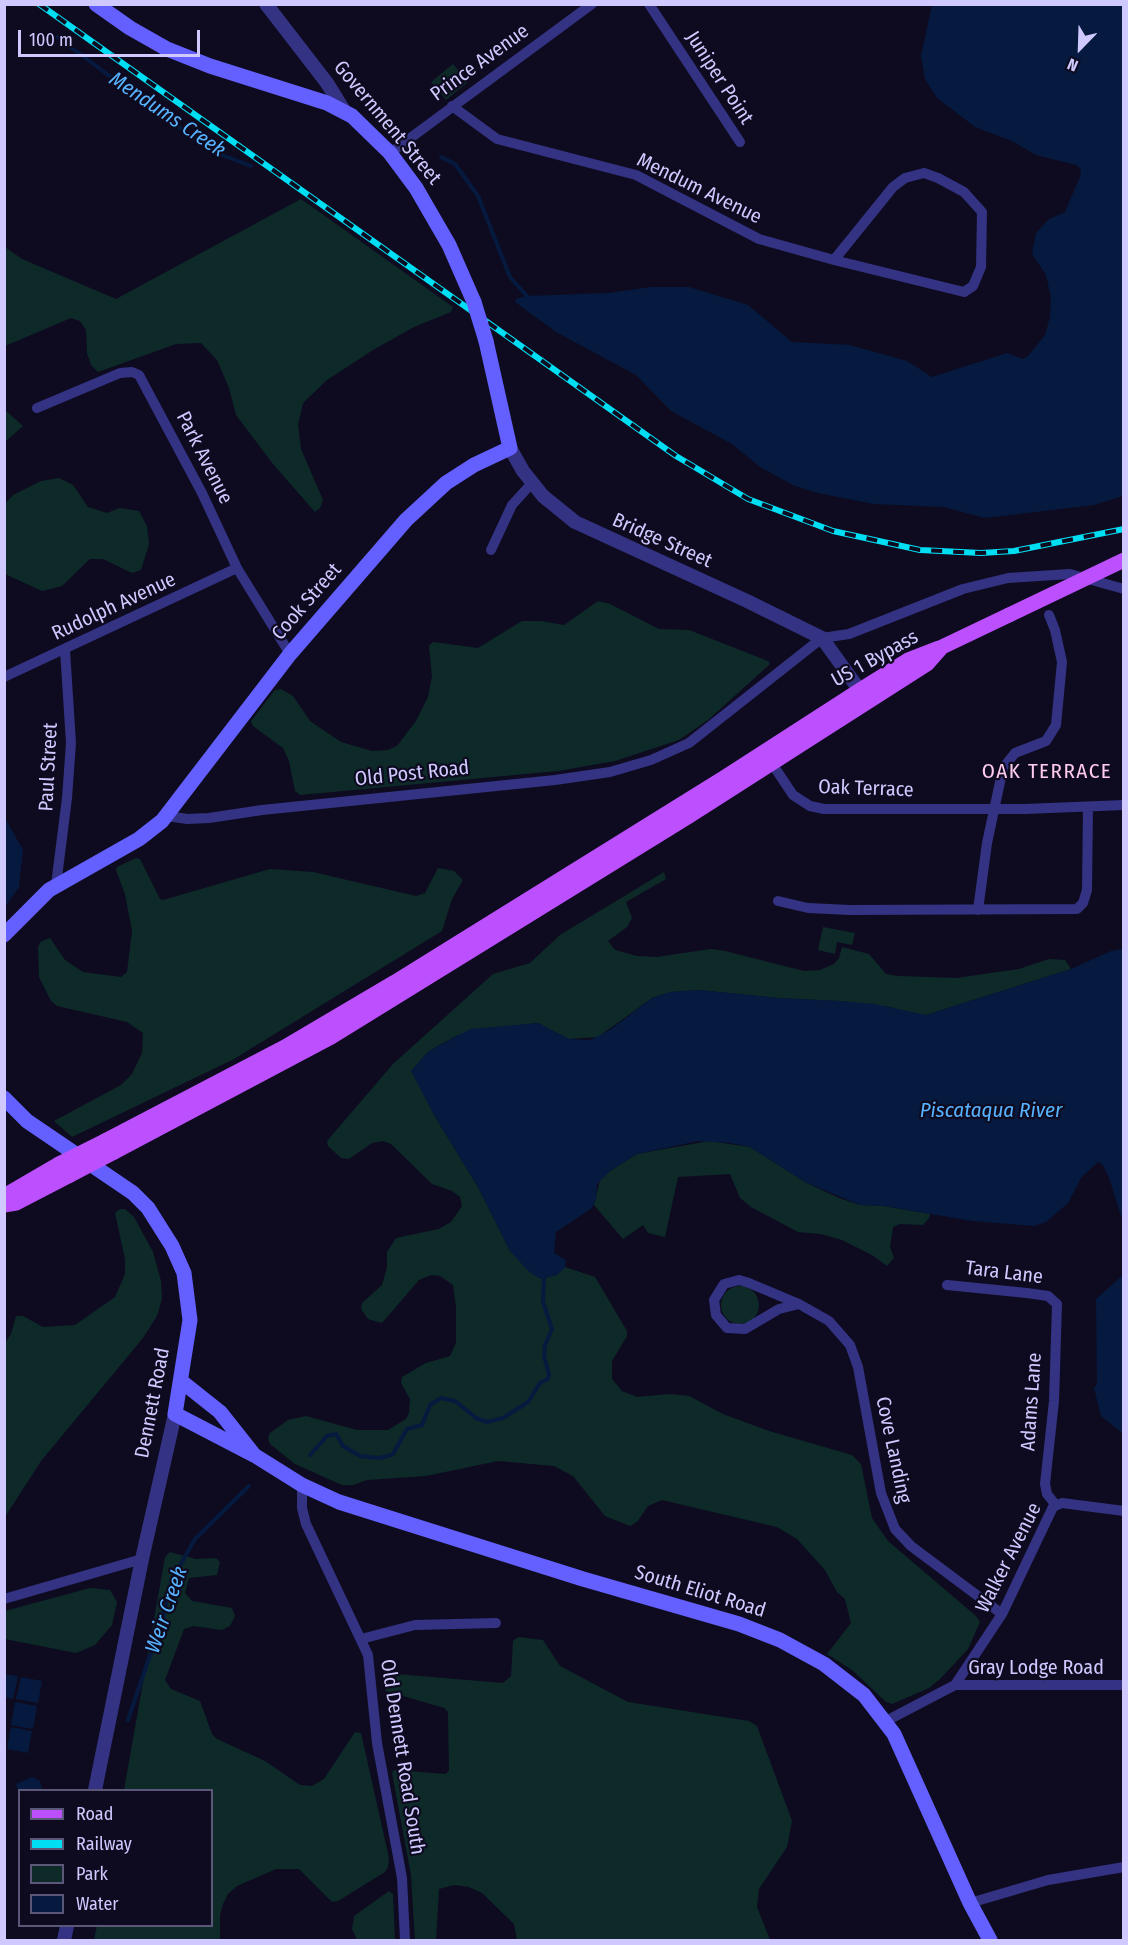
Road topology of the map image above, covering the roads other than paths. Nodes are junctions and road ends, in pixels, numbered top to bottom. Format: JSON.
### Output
{"nodes":[{"id":1,"x":96,"y":4,"type":"edge"},
{"id":2,"x":266,"y":4,"type":"edge"},
{"id":3,"x":592,"y":4,"type":"edge"},
{"id":4,"x":649,"y":4,"type":"edge"},
{"id":5,"x":452,"y":106,"type":"junction"},
{"id":6,"x":343,"y":109,"type":"junction"},
{"id":7,"x":740,"y":141,"type":"dead end"},
{"id":8,"x":390,"y":153,"type":"junction"},
{"id":9,"x":834,"y":260,"type":"junction"},
{"id":10,"x":37,"y":408,"type":"dead end"},
{"id":11,"x":510,"y":448,"type":"junction"},
{"id":12,"x":532,"y":483,"type":"junction"},
{"id":13,"x":491,"y":550,"type":"dead end"},
{"id":14,"x":1124,"y":560,"type":"edge"},
{"id":15,"x":237,"y":568,"type":"junction"},
{"id":16,"x":1124,"y":589,"type":"edge"},
{"id":17,"x":1048,"y":615,"type":"dead end"},
{"id":18,"x":822,"y":638,"type":"junction"},
{"id":19,"x":64,"y":650,"type":"junction"},
{"id":20,"x":290,"y":654,"type":"junction"},
{"id":21,"x":4,"y":677,"type":"edge"},
{"id":22,"x":864,"y":696,"type":"junction"},
{"id":23,"x":768,"y":757,"type":"junction"},
{"id":24,"x":1124,"y":805,"type":"edge"},
{"id":25,"x":1088,"y":807,"type":"junction"},
{"id":26,"x":994,"y":809,"type":"junction"},
{"id":27,"x":167,"y":816,"type":"junction"},
{"id":28,"x":56,"y":885,"type":"junction"},
{"id":29,"x":778,"y":902,"type":"dead end"},
{"id":30,"x":978,"y":910,"type":"junction"},
{"id":31,"x":4,"y":935,"type":"edge"},
{"id":32,"x":4,"y":1098,"type":"edge"},
{"id":33,"x":65,"y":1170,"type":"junction"},
{"id":34,"x":4,"y":1196,"type":"edge"},
{"id":35,"x":4,"y":1205,"type":"edge"},
{"id":36,"x":947,"y":1285,"type":"dead end"},
{"id":37,"x":1054,"y":1300,"type":"joint"},
{"id":38,"x":799,"y":1304,"type":"junction"},
{"id":39,"x":181,"y":1381,"type":"junction"},
{"id":40,"x":175,"y":1414,"type":"junction"},
{"id":41,"x":254,"y":1455,"type":"junction"},
{"id":42,"x":302,"y":1485,"type":"junction"},
{"id":43,"x":1055,"y":1504,"type":"junction"},
{"id":44,"x":1124,"y":1511,"type":"edge"},
{"id":45,"x":142,"y":1559,"type":"junction"},
{"id":46,"x":4,"y":1599,"type":"edge"},
{"id":47,"x":1002,"y":1614,"type":"junction"},
{"id":48,"x":496,"y":1623,"type":"dead end"},
{"id":49,"x":362,"y":1639,"type":"junction"},
{"id":50,"x":955,"y":1685,"type":"junction"},
{"id":51,"x":1124,"y":1685,"type":"edge"},
{"id":52,"x":886,"y":1721,"type":"junction"},
{"id":53,"x":95,"y":1789,"type":"edge"},
{"id":54,"x":1124,"y":1867,"type":"edge"},
{"id":55,"x":970,"y":1903,"type":"junction"},
{"id":56,"x":405,"y":1941,"type":"edge"},
{"id":57,"x":990,"y":1941,"type":"edge"}],
"edges":[{"from":1,"to":6,"type":"main road"},
{"from":2,"to":6,"type":"street","name":"Government Street"},
{"from":3,"to":5,"type":"street","name":"Prince Avenue"},
{"from":4,"to":7,"type":"street","name":"Juniper Point"},
{"from":5,"to":8,"type":"street","name":"Prince Avenue"},
{"from":5,"to":9,"type":"street","name":"Mendum Avenue"},
{"from":6,"to":8,"type":"main road","name":"Government Street"},
{"from":8,"to":11,"type":"main road","name":"Government Street","bridge":true},
{"from":9,"to":9,"type":"street","name":"Mendum Avenue"},
{"from":10,"to":15,"type":"street","name":"Park Avenue"},
{"from":11,"to":12,"type":"street","name":"Bridge Street"},
{"from":11,"to":20,"type":"main road","name":"Cook Street"},
{"from":12,"to":13,"type":"street"},
{"from":12,"to":18,"type":"street","name":"Bridge Street"},
{"from":14,"to":22,"type":"main road","bridge":true},
{"from":15,"to":19,"type":"street","name":"Rudolph Avenue"},
{"from":15,"to":20,"type":"street","name":"Park Avenue"},
{"from":16,"to":18,"type":"street"},
{"from":17,"to":26,"type":"street"},
{"from":18,"to":22,"type":"street","name":"Bridge Street"},
{"from":18,"to":27,"type":"street","name":"Old Post Road"},
{"from":19,"to":21,"type":"street","name":"Rudolph Avenue"},
{"from":19,"to":28,"type":"street","name":"Paul Street"},
{"from":20,"to":27,"type":"main road","name":"Cook Street"},
{"from":22,"to":23,"type":"main road"},
{"from":22,"to":23,"type":"main road","name":"US 1 Bypass"},
{"from":23,"to":26,"type":"street","name":"Oak Terrace"},
{"from":23,"to":33,"type":"main road","bridge":true},
{"from":24,"to":25,"type":"street","name":"Oak Terrace"},
{"from":25,"to":26,"type":"street","name":"Oak Terrace"},
{"from":25,"to":30,"type":"street"},
{"from":26,"to":30,"type":"street"},
{"from":27,"to":28,"type":"main road"},
{"from":28,"to":31,"type":"main road"},
{"from":29,"to":30,"type":"street"},
{"from":32,"to":39,"type":"main road","name":"Dennett Road"},
{"from":33,"to":34,"type":"main road"},
{"from":33,"to":35,"type":"main road"},
{"from":36,"to":37,"type":"street","name":"Tara Lane"},
{"from":37,"to":43,"type":"street","name":"Adams Lane"},
{"from":38,"to":38,"type":"street","name":"Cove Landing"},
{"from":38,"to":47,"type":"street","name":"Cove Landing"},
{"from":39,"to":40,"type":"main road","name":"Dennett Road"},
{"from":39,"to":41,"type":"main road"},
{"from":40,"to":41,"type":"main road","name":"South Eliot Road"},
{"from":40,"to":45,"type":"street","name":"Dennett Road"},
{"from":41,"to":42,"type":"main road","name":"South Eliot Road"},
{"from":42,"to":49,"type":"street","name":"Old Dennett Road South"},
{"from":42,"to":52,"type":"main road","name":"South Eliot Road"},
{"from":43,"to":44,"type":"street","name":"Walker Avenue"},
{"from":43,"to":47,"type":"street","name":"Walker Avenue"},
{"from":45,"to":46,"type":"street"},
{"from":45,"to":53,"type":"street","name":"Dennett Road"},
{"from":47,"to":50,"type":"street","name":"Walker Avenue"},
{"from":48,"to":49,"type":"street"},
{"from":49,"to":56,"type":"street","name":"Old Dennett Road South"},
{"from":50,"to":51,"type":"street","name":"Gray Lodge Road"},
{"from":50,"to":52,"type":"street","name":"Gray Lodge Road"},
{"from":52,"to":55,"type":"main road","name":"South Eliot Road"},
{"from":54,"to":55,"type":"street"},
{"from":55,"to":57,"type":"main road","name":"South Eliot Road"}]}
